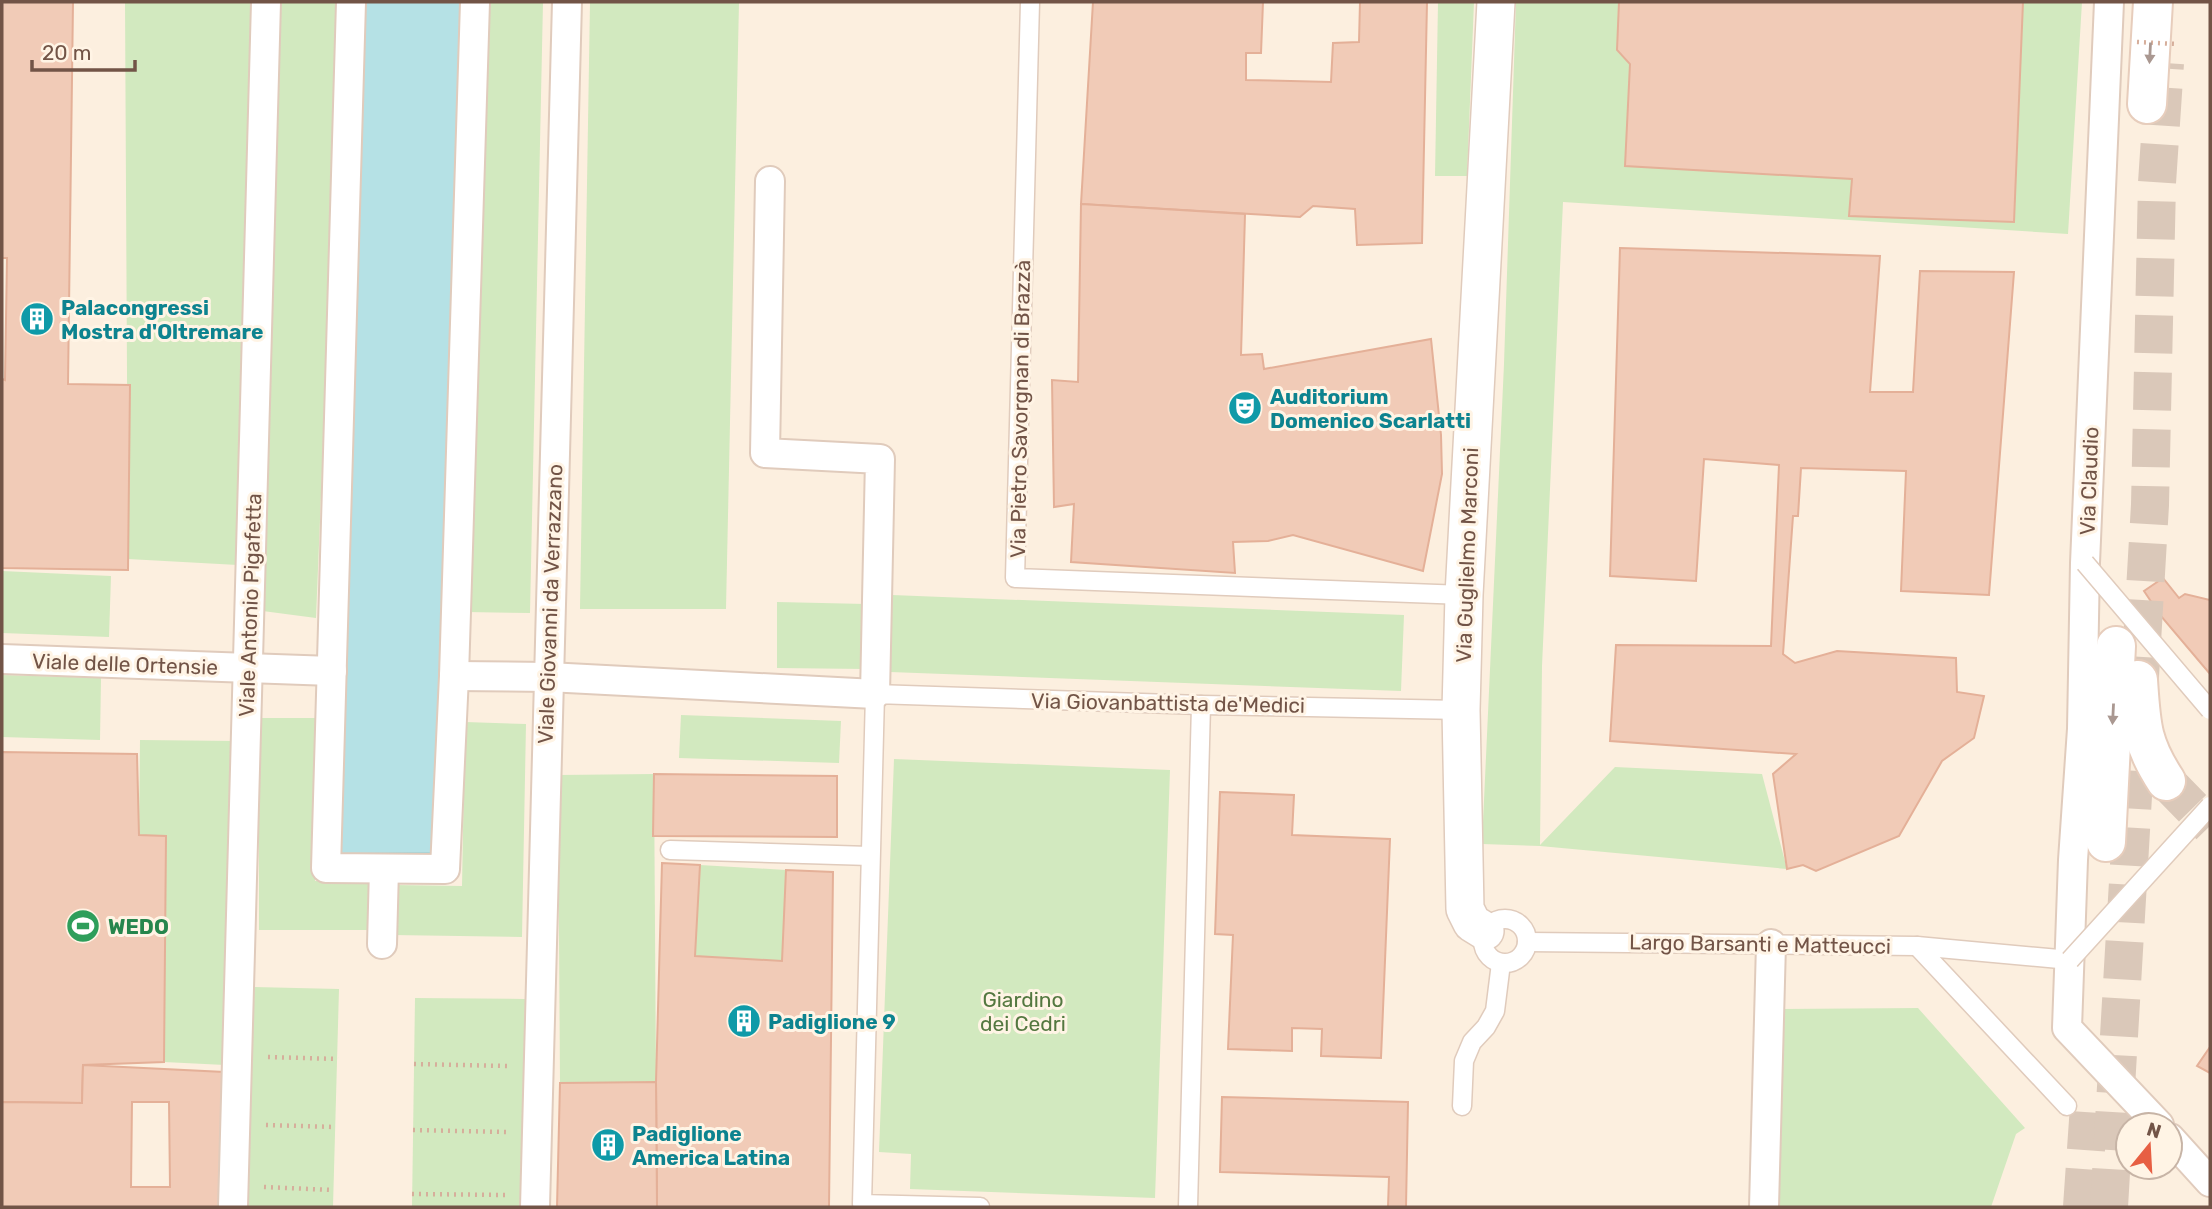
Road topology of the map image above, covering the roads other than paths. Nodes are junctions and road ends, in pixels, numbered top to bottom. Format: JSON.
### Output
{"nodes":[{"id":1,"x":266,"y":2,"type":"edge"},
{"id":2,"x":351,"y":2,"type":"edge"},
{"id":3,"x":475,"y":2,"type":"edge"},
{"id":4,"x":566,"y":2,"type":"edge"},
{"id":5,"x":1030,"y":2,"type":"edge"},
{"id":6,"x":1496,"y":2,"type":"edge"},
{"id":7,"x":2109,"y":2,"type":"edge"},
{"id":8,"x":2153,"y":2,"type":"edge"},
{"id":9,"x":2147,"y":104,"type":"dead end"},
{"id":10,"x":770,"y":181,"type":"dead end"},
{"id":11,"x":2085,"y":564,"type":"junction"},
{"id":12,"x":1464,"y":595,"type":"junction"},
{"id":13,"x":2116,"y":646,"type":"dead end"},
{"id":14,"x":2,"y":659,"type":"edge"},
{"id":15,"x":248,"y":669,"type":"junction"},
{"id":16,"x":332,"y":671,"type":"junction"},
{"id":17,"x":454,"y":676,"type":"junction"},
{"id":18,"x":548,"y":677,"type":"junction"},
{"id":19,"x":2138,"y":680,"type":"dead end"},
{"id":20,"x":875,"y":694,"type":"junction"},
{"id":21,"x":1201,"y":705,"type":"junction"},
{"id":22,"x":1461,"y":709,"type":"junction"},
{"id":23,"x":2210,"y":710,"type":"edge"},
{"id":24,"x":2166,"y":781,"type":"tunnel mouth"},
{"id":25,"x":2210,"y":806,"type":"edge"},
{"id":26,"x":2106,"y":842,"type":"dead end"},
{"id":27,"x":670,"y":850,"type":"dead end"},
{"id":28,"x":870,"y":856,"type":"junction"},
{"id":29,"x":384,"y":869,"type":"junction"},
{"id":30,"x":1485,"y":931,"type":"junction"},
{"id":31,"x":1527,"y":942,"type":"junction"},
{"id":32,"x":382,"y":944,"type":"dead end"},
{"id":33,"x":1771,"y":944,"type":"junction"},
{"id":34,"x":1917,"y":946,"type":"junction"},
{"id":35,"x":2070,"y":960,"type":"junction"},
{"id":36,"x":1501,"y":963,"type":"junction"},
{"id":37,"x":1462,"y":1106,"type":"dead end"},
{"id":38,"x":2067,"y":1106,"type":"dead end"},
{"id":39,"x":2146,"y":1111,"type":"edge"},
{"id":40,"x":2184,"y":1153,"type":"edge"},
{"id":41,"x":2210,"y":1182,"type":"edge"},
{"id":42,"x":527,"y":1201,"type":"edge"},
{"id":43,"x":233,"y":1207,"type":"edge"},
{"id":44,"x":980,"y":1207,"type":"edge"},
{"id":45,"x":1188,"y":1207,"type":"edge"},
{"id":46,"x":1764,"y":1207,"type":"edge"}],
"edges":[{"from":1,"to":15,"type":"street","name":"Viale Antonio Pigafetta"},
{"from":2,"to":16,"type":"street"},
{"from":3,"to":17,"type":"street"},
{"from":4,"to":18,"type":"street","name":"Viale Giovanni da Verrazzano"},
{"from":5,"to":12,"type":"lane","name":"Via Pietro Savorgnan di Brazzà"},
{"from":6,"to":12,"type":"street","name":"Via Guglielmo Marconi"},
{"from":7,"to":11,"type":"street","name":"Via Claudio"},
{"from":8,"to":9,"type":"main road","one_way":true},
{"from":10,"to":20,"type":"street"},
{"from":11,"to":23,"type":"lane","bridge":true},
{"from":11,"to":35,"type":"street","name":"Via Claudio"},
{"from":12,"to":22,"type":"street","name":"Via Guglielmo Marconi"},
{"from":13,"to":26,"type":"main road","one_way":true},
{"from":14,"to":15,"type":"street","name":"Viale delle Ortensie"},
{"from":15,"to":16,"type":"street","name":"Viale delle Ortensie"},
{"from":15,"to":43,"type":"street","name":"Viale Antonio Pigafetta"},
{"from":16,"to":29,"type":"street"},
{"from":17,"to":18,"type":"street"},
{"from":17,"to":29,"type":"street"},
{"from":18,"to":20,"type":"street"},
{"from":18,"to":42,"type":"street","name":"Viale Giovanni da Verrazzano"},
{"from":19,"to":24,"type":"main road"},
{"from":20,"to":21,"type":"lane","name":"Via Giovanbattista de'Medici"},
{"from":20,"to":28,"type":"lane"},
{"from":21,"to":22,"type":"lane","name":"Via Giovanbattista de'Medici"},
{"from":21,"to":45,"type":"lane"},
{"from":22,"to":30,"type":"street","name":"Via Guglielmo Marconi"},
{"from":25,"to":35,"type":"lane","bridge":true},
{"from":27,"to":28,"type":"lane"},
{"from":28,"to":44,"type":"lane"},
{"from":29,"to":32,"type":"street"},
{"from":30,"to":31,"type":"lane"},
{"from":30,"to":36,"type":"lane"},
{"from":31,"to":33,"type":"lane","name":"Largo Barsanti e Matteucci"},
{"from":31,"to":36,"type":"lane"},
{"from":33,"to":34,"type":"lane","name":"Largo Barsanti e Matteucci"},
{"from":33,"to":46,"type":"street"},
{"from":34,"to":35,"type":"lane","name":"Largo Barsanti e Matteucci"},
{"from":34,"to":38,"type":"lane"},
{"from":35,"to":39,"type":"street","name":"Via Claudio"},
{"from":36,"to":37,"type":"lane"},
{"from":40,"to":41,"type":"street"}]}
